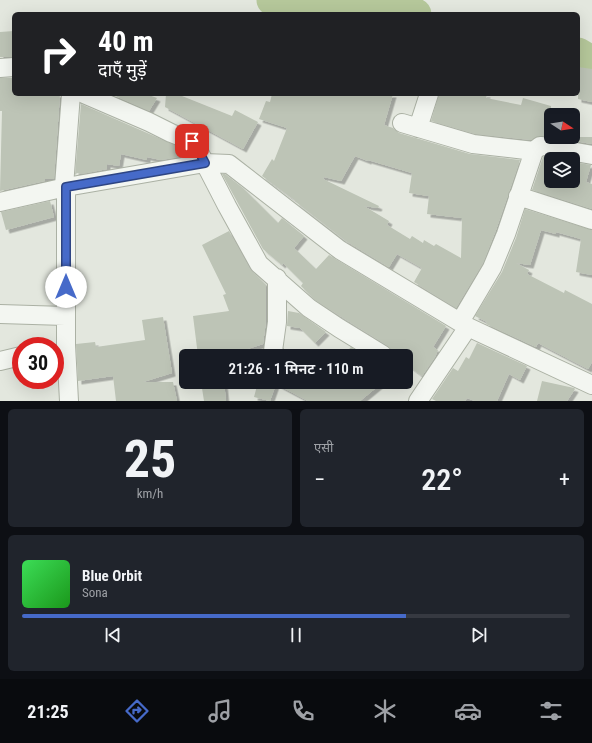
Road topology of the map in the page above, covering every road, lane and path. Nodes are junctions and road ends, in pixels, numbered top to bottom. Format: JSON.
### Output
{"nodes":[{"id":1,"x":12,"y":67,"type":"edge"},
{"id":2,"x":0,"y":68,"type":"edge"},
{"id":3,"x":72,"y":96,"type":"edge"},
{"id":4,"x":89,"y":96,"type":"edge"},
{"id":5,"x":429,"y":96,"type":"edge"},
{"id":6,"x":534,"y":151,"type":"junction"},
{"id":7,"x":592,"y":155,"type":"edge"},
{"id":8,"x":205,"y":163,"type":"junction"},
{"id":9,"x":66,"y":187,"type":"junction"},
{"id":10,"x":518,"y":196,"type":"junction"},
{"id":11,"x":0,"y":202,"type":"edge"},
{"id":12,"x":592,"y":220,"type":"edge"},
{"id":13,"x":277,"y":278,"type":"junction"},
{"id":14,"x":0,"y":314,"type":"edge"},
{"id":15,"x":65,"y":316,"type":"junction"},
{"id":16,"x":464,"y":324,"type":"junction"},
{"id":17,"x":62,"y":337,"type":"edge"},
{"id":18,"x":273,"y":349,"type":"edge"},
{"id":19,"x":373,"y":349,"type":"edge"},
{"id":20,"x":12,"y":358,"type":"edge"},
{"id":21,"x":0,"y":361,"type":"edge"},
{"id":22,"x":64,"y":370,"type":"edge"},
{"id":23,"x":592,"y":385,"type":"edge"},
{"id":24,"x":69,"y":401,"type":"edge"},
{"id":25,"x":418,"y":401,"type":"edge"}],
"edges":[{"from":1,"to":2,"type":"street"},
{"from":3,"to":9,"type":"street"},
{"from":4,"to":8,"type":"street"},
{"from":5,"to":6,"type":"street"},
{"from":6,"to":7,"type":"street"},
{"from":6,"to":10,"type":"street"},
{"from":8,"to":9,"type":"street"},
{"from":8,"to":13,"type":"street"},
{"from":8,"to":16,"type":"street"},
{"from":9,"to":11,"type":"street"},
{"from":9,"to":15,"type":"street"},
{"from":10,"to":12,"type":"street"},
{"from":10,"to":16,"type":"street"},
{"from":13,"to":18,"type":"street"},
{"from":13,"to":19,"type":"street"},
{"from":14,"to":15,"type":"street"},
{"from":15,"to":17,"type":"street"},
{"from":16,"to":23,"type":"street"},
{"from":16,"to":25,"type":"street"},
{"from":20,"to":21,"type":"street"},
{"from":22,"to":24,"type":"street"}]}
